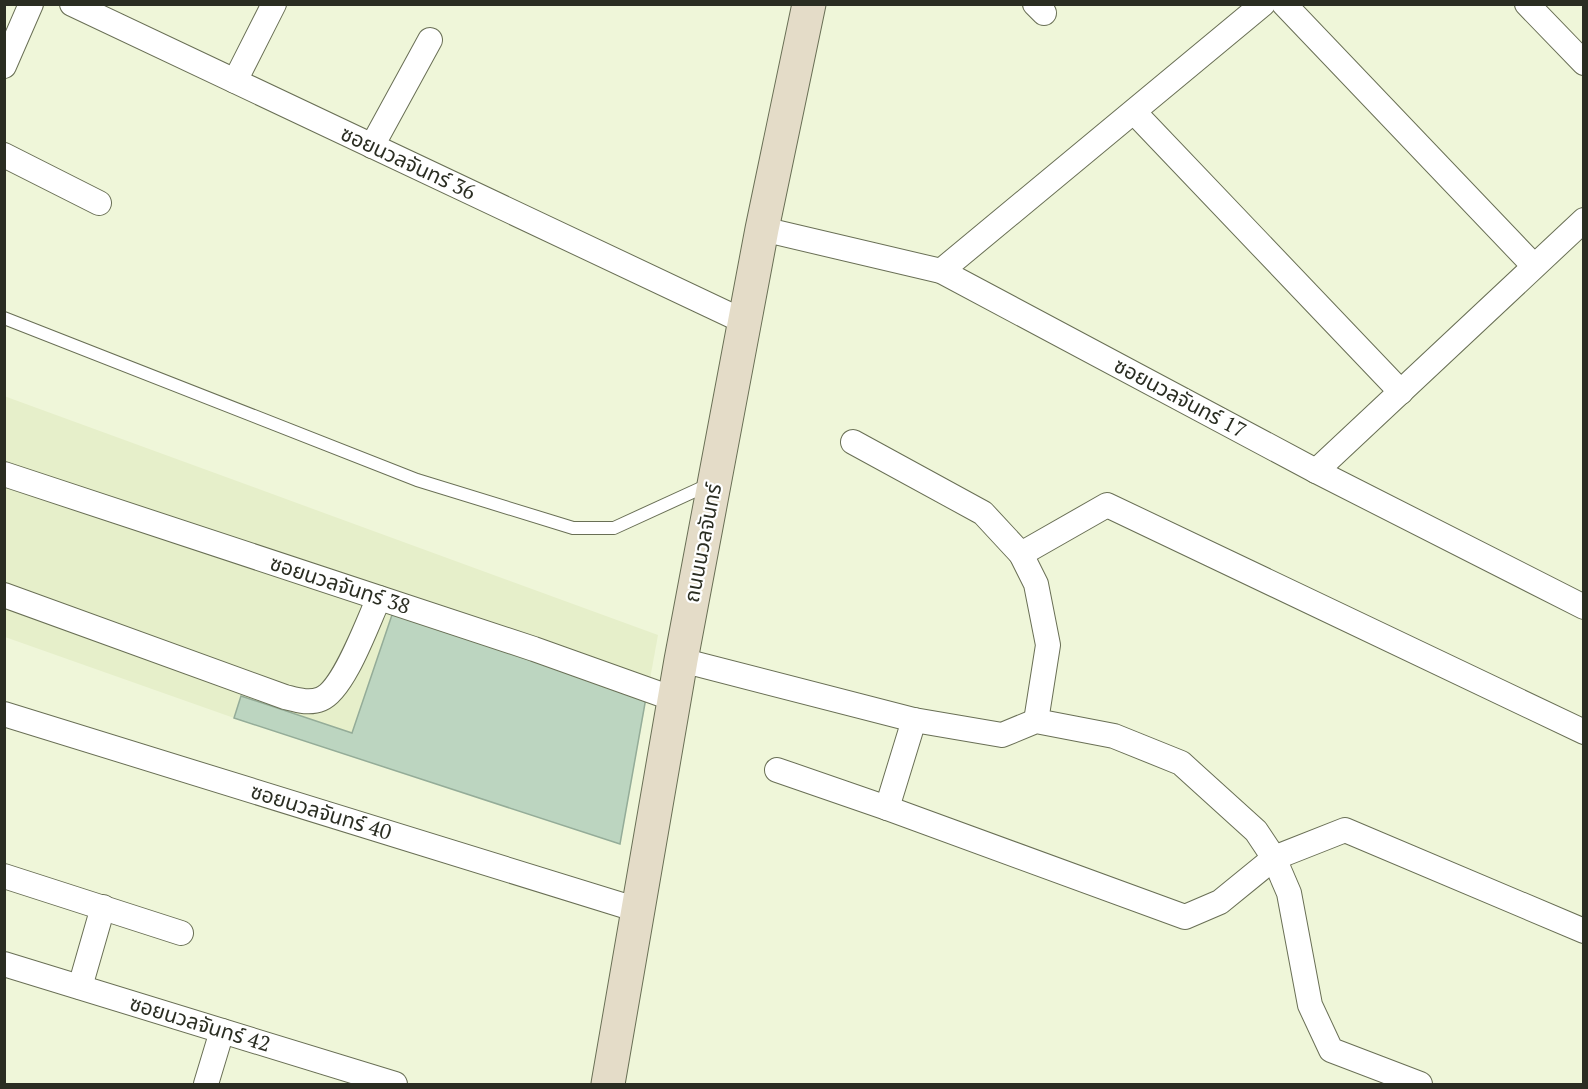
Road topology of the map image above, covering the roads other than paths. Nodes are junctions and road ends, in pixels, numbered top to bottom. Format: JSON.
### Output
{"nodes":[{"id":1,"x":31,"y":4,"type":"edge"},
{"id":2,"x":72,"y":4,"type":"edge"},
{"id":3,"x":274,"y":4,"type":"edge"},
{"id":4,"x":809,"y":4,"type":"edge"},
{"id":5,"x":1263,"y":4,"type":"edge"},
{"id":6,"x":1284,"y":4,"type":"edge"},
{"id":7,"x":1527,"y":4,"type":"edge"},
{"id":8,"x":112,"y":13,"type":"edge"},
{"id":9,"x":430,"y":40,"type":"dead end"},
{"id":10,"x":1584,"y":63,"type":"edge"},
{"id":11,"x":4,"y":66,"type":"edge"},
{"id":12,"x":235,"y":81,"type":"junction"},
{"id":13,"x":1134,"y":112,"type":"junction"},
{"id":14,"x":372,"y":146,"type":"junction"},
{"id":15,"x":4,"y":154,"type":"edge"},
{"id":16,"x":99,"y":203,"type":"dead end"},
{"id":17,"x":1584,"y":220,"type":"edge"},
{"id":18,"x":762,"y":229,"type":"junction"},
{"id":19,"x":1534,"y":266,"type":"junction"},
{"id":20,"x":941,"y":271,"type":"junction"},
{"id":21,"x":4,"y":318,"type":"edge"},
{"id":22,"x":745,"y":322,"type":"junction"},
{"id":23,"x":1401,"y":392,"type":"junction"},
{"id":24,"x":853,"y":442,"type":"dead end"},
{"id":25,"x":1316,"y":471,"type":"junction"},
{"id":26,"x":4,"y":474,"type":"edge"},
{"id":27,"x":714,"y":482,"type":"junction"},
{"id":28,"x":1021,"y":554,"type":"junction"},
{"id":29,"x":4,"y":595,"type":"edge"},
{"id":30,"x":379,"y":598,"type":"junction"},
{"id":31,"x":1584,"y":607,"type":"edge"},
{"id":32,"x":681,"y":660,"type":"junction"},
{"id":33,"x":674,"y":699,"type":"junction"},
{"id":34,"x":4,"y":714,"type":"edge"},
{"id":35,"x":914,"y":720,"type":"junction"},
{"id":36,"x":1036,"y":721,"type":"junction"},
{"id":37,"x":1584,"y":732,"type":"edge"},
{"id":38,"x":777,"y":770,"type":"dead end"},
{"id":39,"x":887,"y":808,"type":"junction"},
{"id":40,"x":1274,"y":858,"type":"junction"},
{"id":41,"x":4,"y":876,"type":"edge"},
{"id":42,"x":103,"y":908,"type":"junction"},
{"id":43,"x":638,"y":910,"type":"junction"},
{"id":44,"x":1584,"y":931,"type":"edge"},
{"id":45,"x":181,"y":933,"type":"dead end"},
{"id":46,"x":6,"y":971,"type":"edge"},
{"id":47,"x":80,"y":987,"type":"junction"},
{"id":48,"x":222,"y":1031,"type":"junction"},
{"id":49,"x":206,"y":1084,"type":"edge"},
{"id":50,"x":395,"y":1084,"type":"edge"},
{"id":51,"x":608,"y":1084,"type":"edge"},
{"id":52,"x":1420,"y":1084,"type":"edge"}],
"edges":[{"from":1,"to":11,"type":"street"},
{"from":2,"to":8,"type":"street","name":"ซอยนวลจันทร์ 36"},
{"from":3,"to":12,"type":"street"},
{"from":4,"to":18,"type":"main road","name":"ถนนนวลจันทร์"},
{"from":5,"to":13,"type":"street"},
{"from":6,"to":19,"type":"street"},
{"from":7,"to":10,"type":"street"},
{"from":8,"to":12,"type":"street","name":"ซอยนวลจันทร์ 36"},
{"from":9,"to":14,"type":"street"},
{"from":12,"to":14,"type":"street","name":"ซอยนวลจันทร์ 36"},
{"from":13,"to":20,"type":"street"},
{"from":13,"to":23,"type":"street"},
{"from":14,"to":22,"type":"street","name":"ซอยนวลจันทร์ 36"},
{"from":15,"to":16,"type":"street"},
{"from":17,"to":19,"type":"street"},
{"from":18,"to":20,"type":"street","name":"ซอยนวลจันทร์ 17"},
{"from":18,"to":22,"type":"main road","name":"ถนนนวลจันทร์"},
{"from":19,"to":23,"type":"street"},
{"from":20,"to":25,"type":"street","name":"ซอยนวลจันทร์ 17"},
{"from":21,"to":27,"type":"lane"},
{"from":22,"to":27,"type":"main road","name":"ถนนนวลจันทร์"},
{"from":23,"to":25,"type":"street"},
{"from":24,"to":28,"type":"street"},
{"from":25,"to":31,"type":"street","name":"ซอยนวลจันทร์ 17"},
{"from":26,"to":30,"type":"street","name":"ซอยนวลจันทร์ 38"},
{"from":27,"to":32,"type":"main road","name":"ถนนนวลจันทร์"},
{"from":28,"to":36,"type":"street"},
{"from":28,"to":37,"type":"street"},
{"from":29,"to":30,"type":"street"},
{"from":30,"to":33,"type":"street","name":"ซอยนวลจันทร์ 38"},
{"from":32,"to":33,"type":"main road","name":"ถนนนวลจันทร์"},
{"from":32,"to":35,"type":"street"},
{"from":33,"to":43,"type":"main road","name":"ถนนนวลจันทร์"},
{"from":34,"to":43,"type":"street","name":"ซอยนวลจันทร์ 40"},
{"from":35,"to":36,"type":"street"},
{"from":35,"to":39,"type":"street"},
{"from":36,"to":40,"type":"street"},
{"from":38,"to":39,"type":"street"},
{"from":39,"to":40,"type":"street"},
{"from":40,"to":44,"type":"street"},
{"from":40,"to":52,"type":"street"},
{"from":41,"to":42,"type":"street"},
{"from":42,"to":45,"type":"street"},
{"from":42,"to":47,"type":"street"},
{"from":43,"to":51,"type":"main road","name":"ถนนนวลจันทร์"},
{"from":46,"to":47,"type":"street","name":"ซอยนวลจันทร์ 42"},
{"from":47,"to":48,"type":"street","name":"ซอยนวลจันทร์ 42"},
{"from":48,"to":49,"type":"street"},
{"from":48,"to":50,"type":"street","name":"ซอยนวลจันทร์ 42"}]}
